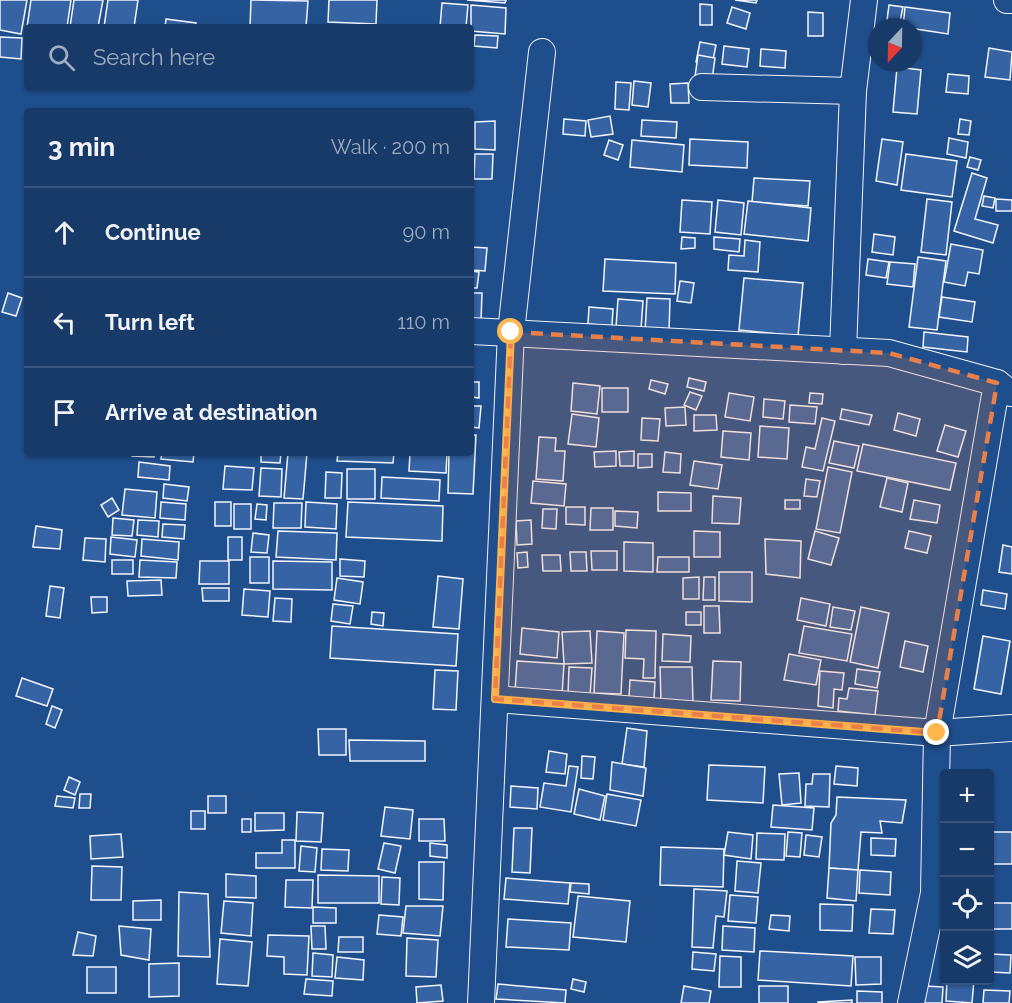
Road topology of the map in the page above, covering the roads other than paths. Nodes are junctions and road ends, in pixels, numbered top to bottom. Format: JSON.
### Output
{"nodes":[{"id":1,"x":864,"y":0,"type":"edge"},
{"id":2,"x":1008,"y":0,"type":"edge"},
{"id":3,"x":1012,"y":0,"type":"edge"},
{"id":4,"x":542,"y":52,"type":"dead end"},
{"id":5,"x":702,"y":87,"type":"dead end"},
{"id":6,"x":853,"y":91,"type":"junction"},
{"id":7,"x":474,"y":331,"type":"edge"},
{"id":8,"x":511,"y":332,"type":"junction"},
{"id":9,"x":843,"y":351,"type":"junction"},
{"id":10,"x":1005,"y":389,"type":"edge"},
{"id":11,"x":495,"y":699,"type":"junction"},
{"id":12,"x":1012,"y":728,"type":"edge"},
{"id":13,"x":937,"y":733,"type":"junction"},
{"id":14,"x":481,"y":1003,"type":"edge"},
{"id":15,"x":911,"y":1003,"type":"edge"}],
"edges":[{"from":1,"to":6,"type":"street"},
{"from":2,"to":3,"type":"street"},
{"from":4,"to":8,"type":"street"},
{"from":5,"to":6,"type":"street"},
{"from":6,"to":9,"type":"street"},
{"from":7,"to":8,"type":"street"},
{"from":8,"to":9,"type":"street"},
{"from":8,"to":11,"type":"street"},
{"from":9,"to":10,"type":"street"},
{"from":10,"to":13,"type":"street"},
{"from":11,"to":13,"type":"street"},
{"from":11,"to":14,"type":"street"},
{"from":12,"to":13,"type":"street"},
{"from":13,"to":15,"type":"street"}]}
